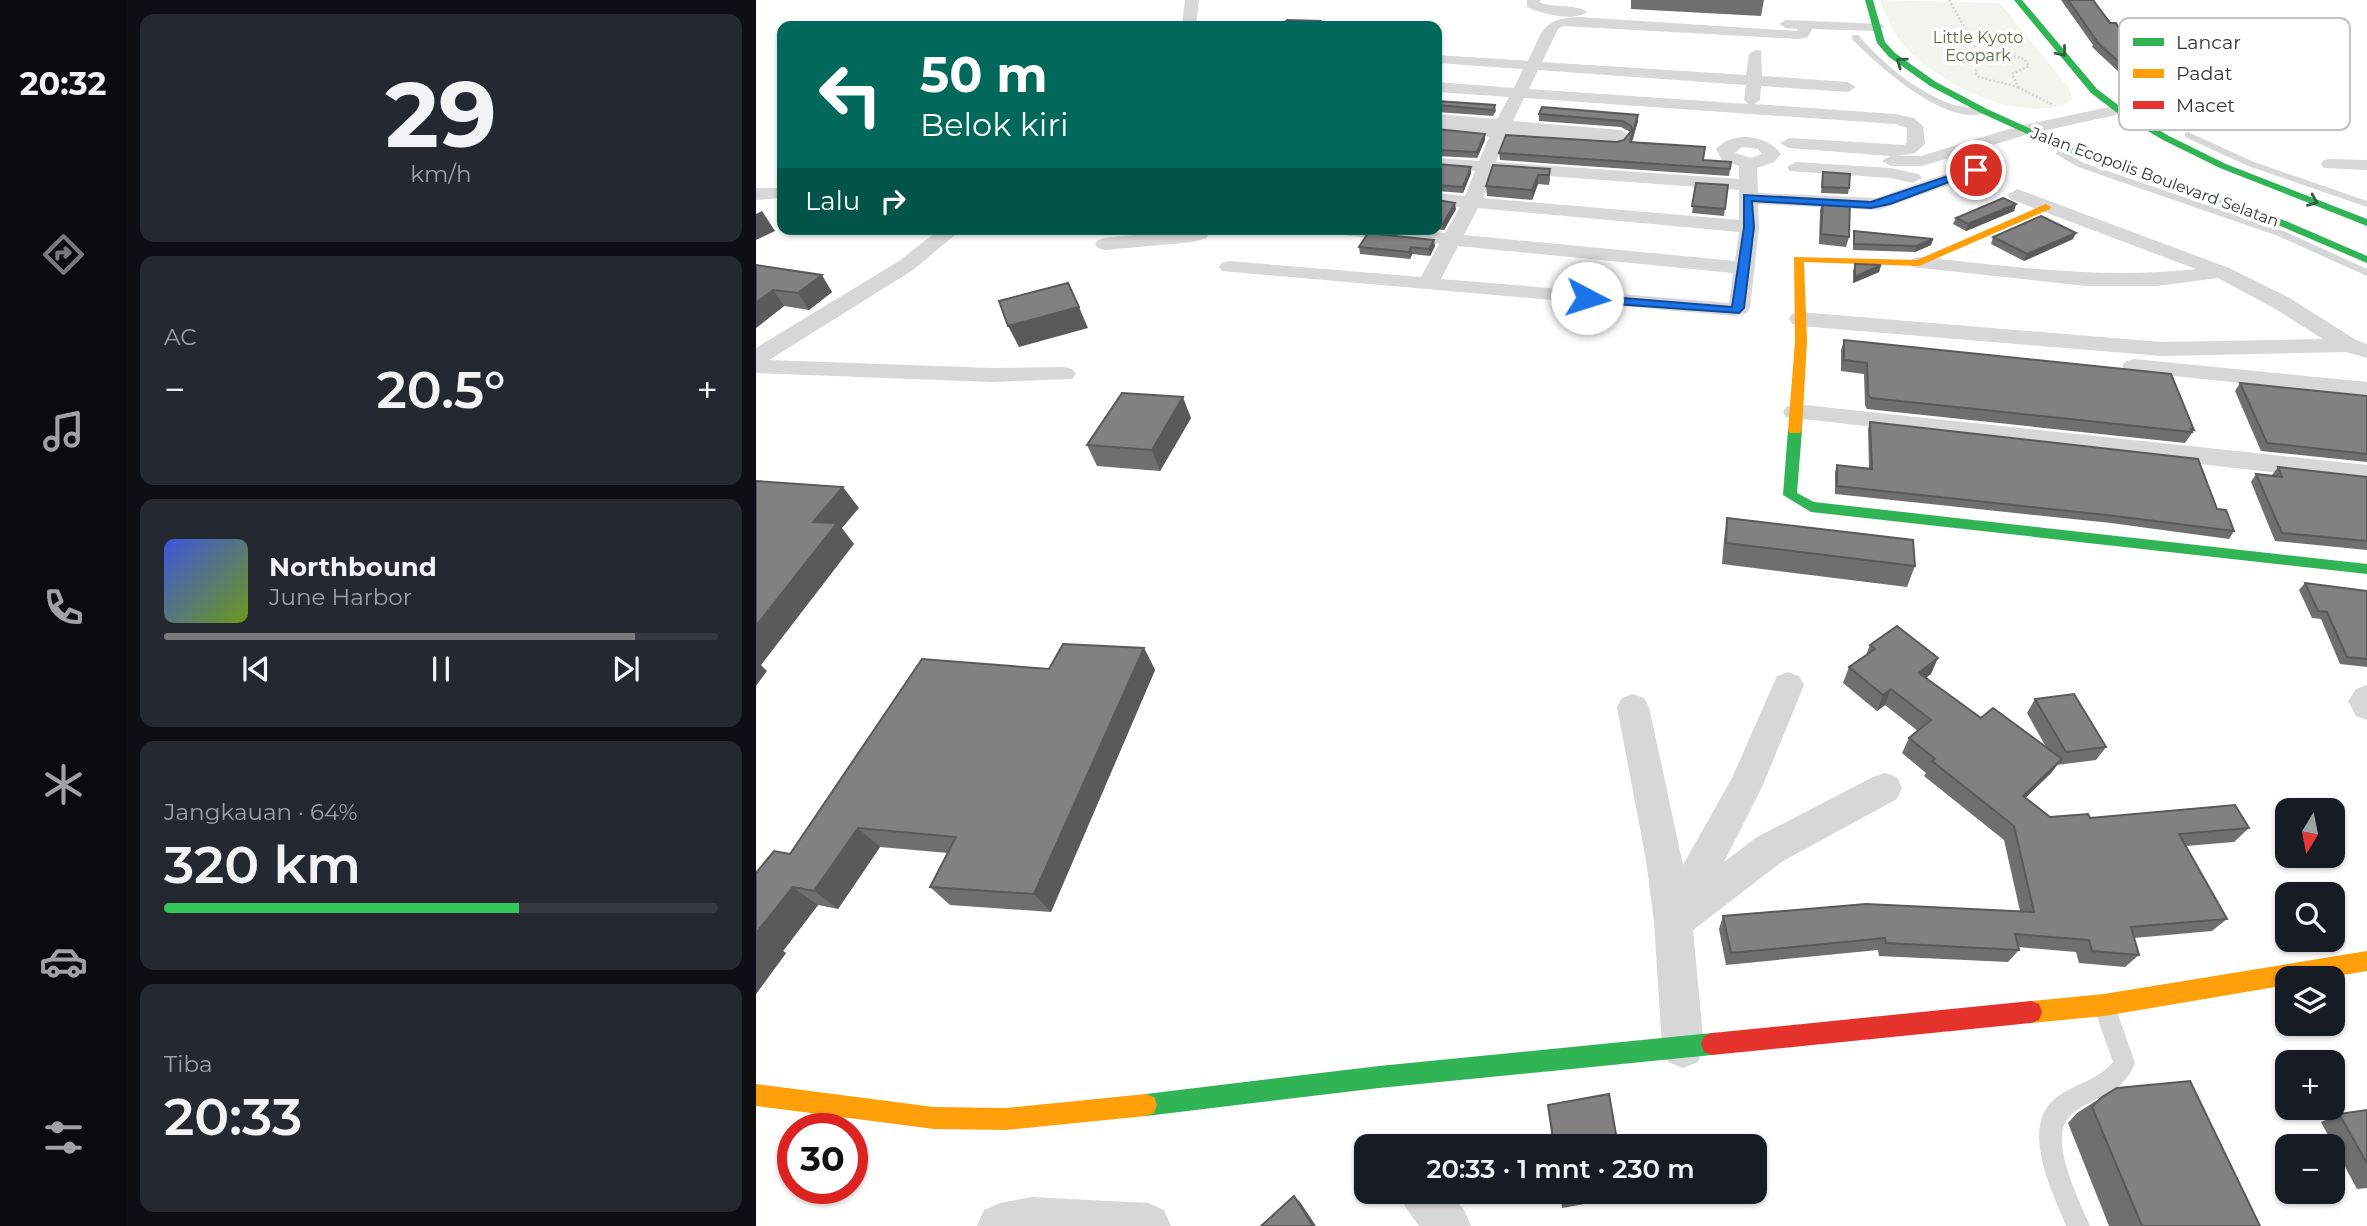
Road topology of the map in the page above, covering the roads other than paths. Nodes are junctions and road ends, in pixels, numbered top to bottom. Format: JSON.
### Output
{"nodes":[{"id":1,"x":1192,"y":0,"type":"edge"},
{"id":2,"x":1534,"y":0,"type":"edge"},
{"id":3,"x":1859,"y":0,"type":"edge"},
{"id":4,"x":1869,"y":0,"type":"edge"},
{"id":5,"x":2018,"y":0,"type":"edge"},
{"id":6,"x":1588,"y":6,"type":"edge"},
{"id":7,"x":1190,"y":21,"type":"edge"},
{"id":8,"x":1875,"y":24,"type":"junction"},
{"id":9,"x":1807,"y":25,"type":"junction"},
{"id":10,"x":1855,"y":37,"type":"dead end"},
{"id":11,"x":1756,"y":54,"type":"dead end"},
{"id":12,"x":1442,"y":59,"type":"edge"},
{"id":13,"x":1532,"y":66,"type":"junction"},
{"id":14,"x":1754,"y":80,"type":"junction"},
{"id":15,"x":1442,"y":87,"type":"edge"},
{"id":16,"x":1848,"y":87,"type":"dead end"},
{"id":17,"x":1519,"y":93,"type":"junction"},
{"id":18,"x":2119,"y":110,"type":"joint"},
{"id":19,"x":1984,"y":111,"type":"junction"},
{"id":20,"x":1442,"y":120,"type":"edge"},
{"id":21,"x":1442,"y":128,"type":"edge"},
{"id":22,"x":1501,"y":128,"type":"junction"},
{"id":23,"x":2025,"y":130,"type":"junction"},
{"id":24,"x":2153,"y":130,"type":"edge"},
{"id":25,"x":1749,"y":133,"type":"junction"},
{"id":26,"x":2188,"y":135,"type":"dead end"},
{"id":27,"x":1789,"y":143,"type":"dead end"},
{"id":28,"x":2068,"y":149,"type":"junction"},
{"id":29,"x":1997,"y":162,"type":"dead end"},
{"id":30,"x":1442,"y":163,"type":"edge"},
{"id":31,"x":2330,"y":164,"type":"dead end"},
{"id":32,"x":2367,"y":165,"type":"edge"},
{"id":33,"x":1487,"y":167,"type":"junction"},
{"id":34,"x":1796,"y":167,"type":"dead end"},
{"id":35,"x":1933,"y":185,"type":"junction"},
{"id":36,"x":1747,"y":192,"type":"junction"},
{"id":37,"x":777,"y":193,"type":"edge"},
{"id":38,"x":756,"y":194,"type":"edge"},
{"id":39,"x":2018,"y":195,"type":"dead end"},
{"id":40,"x":1442,"y":199,"type":"edge"},
{"id":41,"x":1472,"y":202,"type":"junction"},
{"id":42,"x":2367,"y":204,"type":"edge"},
{"id":43,"x":2046,"y":207,"type":"junction"},
{"id":44,"x":2367,"y":223,"type":"edge"},
{"id":45,"x":1749,"y":227,"type":"junction"},
{"id":46,"x":945,"y":235,"type":"edge"},
{"id":47,"x":1196,"y":235,"type":"edge"},
{"id":48,"x":1398,"y":235,"type":"edge"},
{"id":49,"x":1451,"y":241,"type":"junction"},
{"id":50,"x":1105,"y":244,"type":"dead end"},
{"id":51,"x":2367,"y":260,"type":"edge"},
{"id":52,"x":1919,"y":263,"type":"junction"},
{"id":53,"x":1229,"y":267,"type":"dead end"},
{"id":54,"x":1744,"y":268,"type":"junction"},
{"id":55,"x":2222,"y":272,"type":"junction"},
{"id":56,"x":2367,"y":273,"type":"edge"},
{"id":57,"x":1428,"y":283,"type":"junction"},
{"id":58,"x":1801,"y":326,"type":"junction"},
{"id":59,"x":2358,"y":348,"type":"edge"},
{"id":60,"x":756,"y":358,"type":"edge"},
{"id":61,"x":2164,"y":359,"type":"junction"},
{"id":62,"x":756,"y":366,"type":"edge"},
{"id":63,"x":1064,"y":374,"type":"dead end"},
{"id":64,"x":2367,"y":389,"type":"edge"},
{"id":65,"x":1795,"y":412,"type":"junction"},
{"id":66,"x":2367,"y":474,"type":"edge"},
{"id":67,"x":2367,"y":569,"type":"edge"},
{"id":68,"x":1788,"y":685,"type":"dead end"},
{"id":69,"x":2367,"y":698,"type":"edge"},
{"id":70,"x":1633,"y":707,"type":"dead end"},
{"id":71,"x":2367,"y":708,"type":"edge"},
{"id":72,"x":1885,"y":788,"type":"dead end"},
{"id":73,"x":1673,"y":922,"type":"junction"},
{"id":74,"x":2367,"y":961,"type":"edge"},
{"id":75,"x":2104,"y":1005,"type":"junction"},
{"id":76,"x":1683,"y":1047,"type":"junction"},
{"id":77,"x":756,"y":1095,"type":"edge"},
{"id":78,"x":1431,"y":1204,"type":"edge"},
{"id":79,"x":1000,"y":1226,"type":"edge"},
{"id":80,"x":1148,"y":1226,"type":"edge"},
{"id":81,"x":1448,"y":1226,"type":"edge"},
{"id":82,"x":2078,"y":1226,"type":"edge"}],
"edges":[{"from":1,"to":7,"type":"street"},
{"from":2,"to":6,"type":"street"},
{"from":3,"to":8,"type":"lane"},
{"from":4,"to":8,"type":"street","name":"Jalan Ecopolis Boulevard Selatan"},
{"from":5,"to":18,"type":"street","name":"Jalan Ecopolis Boulevard Selatan","one_way":true},
{"from":6,"to":9,"type":"street"},
{"from":8,"to":9,"type":"street"},
{"from":19,"to":8,"type":"street","name":"Jalan Ecopolis Boulevard Selatan","one_way":true},
{"from":9,"to":13,"type":"street"},
{"from":10,"to":19,"type":"lane"},
{"from":11,"to":14,"type":"street"},
{"from":12,"to":13,"type":"street"},
{"from":13,"to":14,"type":"street"},
{"from":13,"to":17,"type":"street"},
{"from":14,"to":16,"type":"street"},
{"from":14,"to":25,"type":"street"},
{"from":15,"to":17,"type":"street"},
{"from":17,"to":22,"type":"street"},
{"from":17,"to":25,"type":"street"},
{"from":18,"to":23,"type":"street"},
{"from":19,"to":23,"type":"street","name":"Jalan Ecopolis Boulevard Selatan"},
{"from":20,"to":22,"type":"street"},
{"from":21,"to":22,"type":"street"},
{"from":22,"to":22,"type":"street"},
{"from":22,"to":33,"type":"street"},
{"from":23,"to":25,"type":"street"},
{"from":23,"to":28,"type":"street","name":"Jalan Ecopolis Boulevard Selatan"},
{"from":24,"to":44,"type":"street","name":"Jalan Ecopolis Boulevard Selatan","one_way":true},
{"from":25,"to":27,"type":"street"},
{"from":25,"to":36,"type":"street"},
{"from":26,"to":42,"type":"lane"},
{"from":28,"to":51,"type":"street","name":"Jalan Ecopolis Boulevard Selatan"},
{"from":28,"to":56,"type":"lane"},
{"from":29,"to":35,"type":"street"},
{"from":30,"to":33,"type":"street"},
{"from":31,"to":32,"type":"street"},
{"from":33,"to":36,"type":"street"},
{"from":33,"to":41,"type":"street"},
{"from":34,"to":35,"type":"street"},
{"from":35,"to":36,"type":"street"},
{"from":36,"to":45,"type":"street"},
{"from":37,"to":38,"type":"street"},
{"from":39,"to":43,"type":"street"},
{"from":40,"to":41,"type":"street"},
{"from":41,"to":45,"type":"street"},
{"from":41,"to":49,"type":"street"},
{"from":43,"to":52,"type":"street"},
{"from":43,"to":55,"type":"street"},
{"from":45,"to":54,"type":"street"},
{"from":46,"to":60,"type":"street"},
{"from":47,"to":50,"type":"street"},
{"from":48,"to":49,"type":"street"},
{"from":49,"to":54,"type":"street"},
{"from":49,"to":57,"type":"street"},
{"from":52,"to":55,"type":"street"},
{"from":52,"to":58,"type":"street"},
{"from":53,"to":57,"type":"street"},
{"from":54,"to":57,"type":"street"},
{"from":55,"to":59,"type":"street"},
{"from":58,"to":61,"type":"street"},
{"from":58,"to":65,"type":"street"},
{"from":59,"to":61,"type":"street"},
{"from":61,"to":64,"type":"street"},
{"from":62,"to":63,"type":"street"},
{"from":65,"to":66,"type":"street"},
{"from":65,"to":67,"type":"street"},
{"from":68,"to":73,"type":"street"},
{"from":69,"to":71,"type":"street"},
{"from":70,"to":73,"type":"street"},
{"from":72,"to":73,"type":"street"},
{"from":73,"to":76,"type":"street"},
{"from":74,"to":75,"type":"street"},
{"from":75,"to":76,"type":"street"},
{"from":75,"to":82,"type":"lane"},
{"from":76,"to":77,"type":"street"},
{"from":78,"to":81,"type":"street"},
{"from":79,"to":80,"type":"street"}]}
